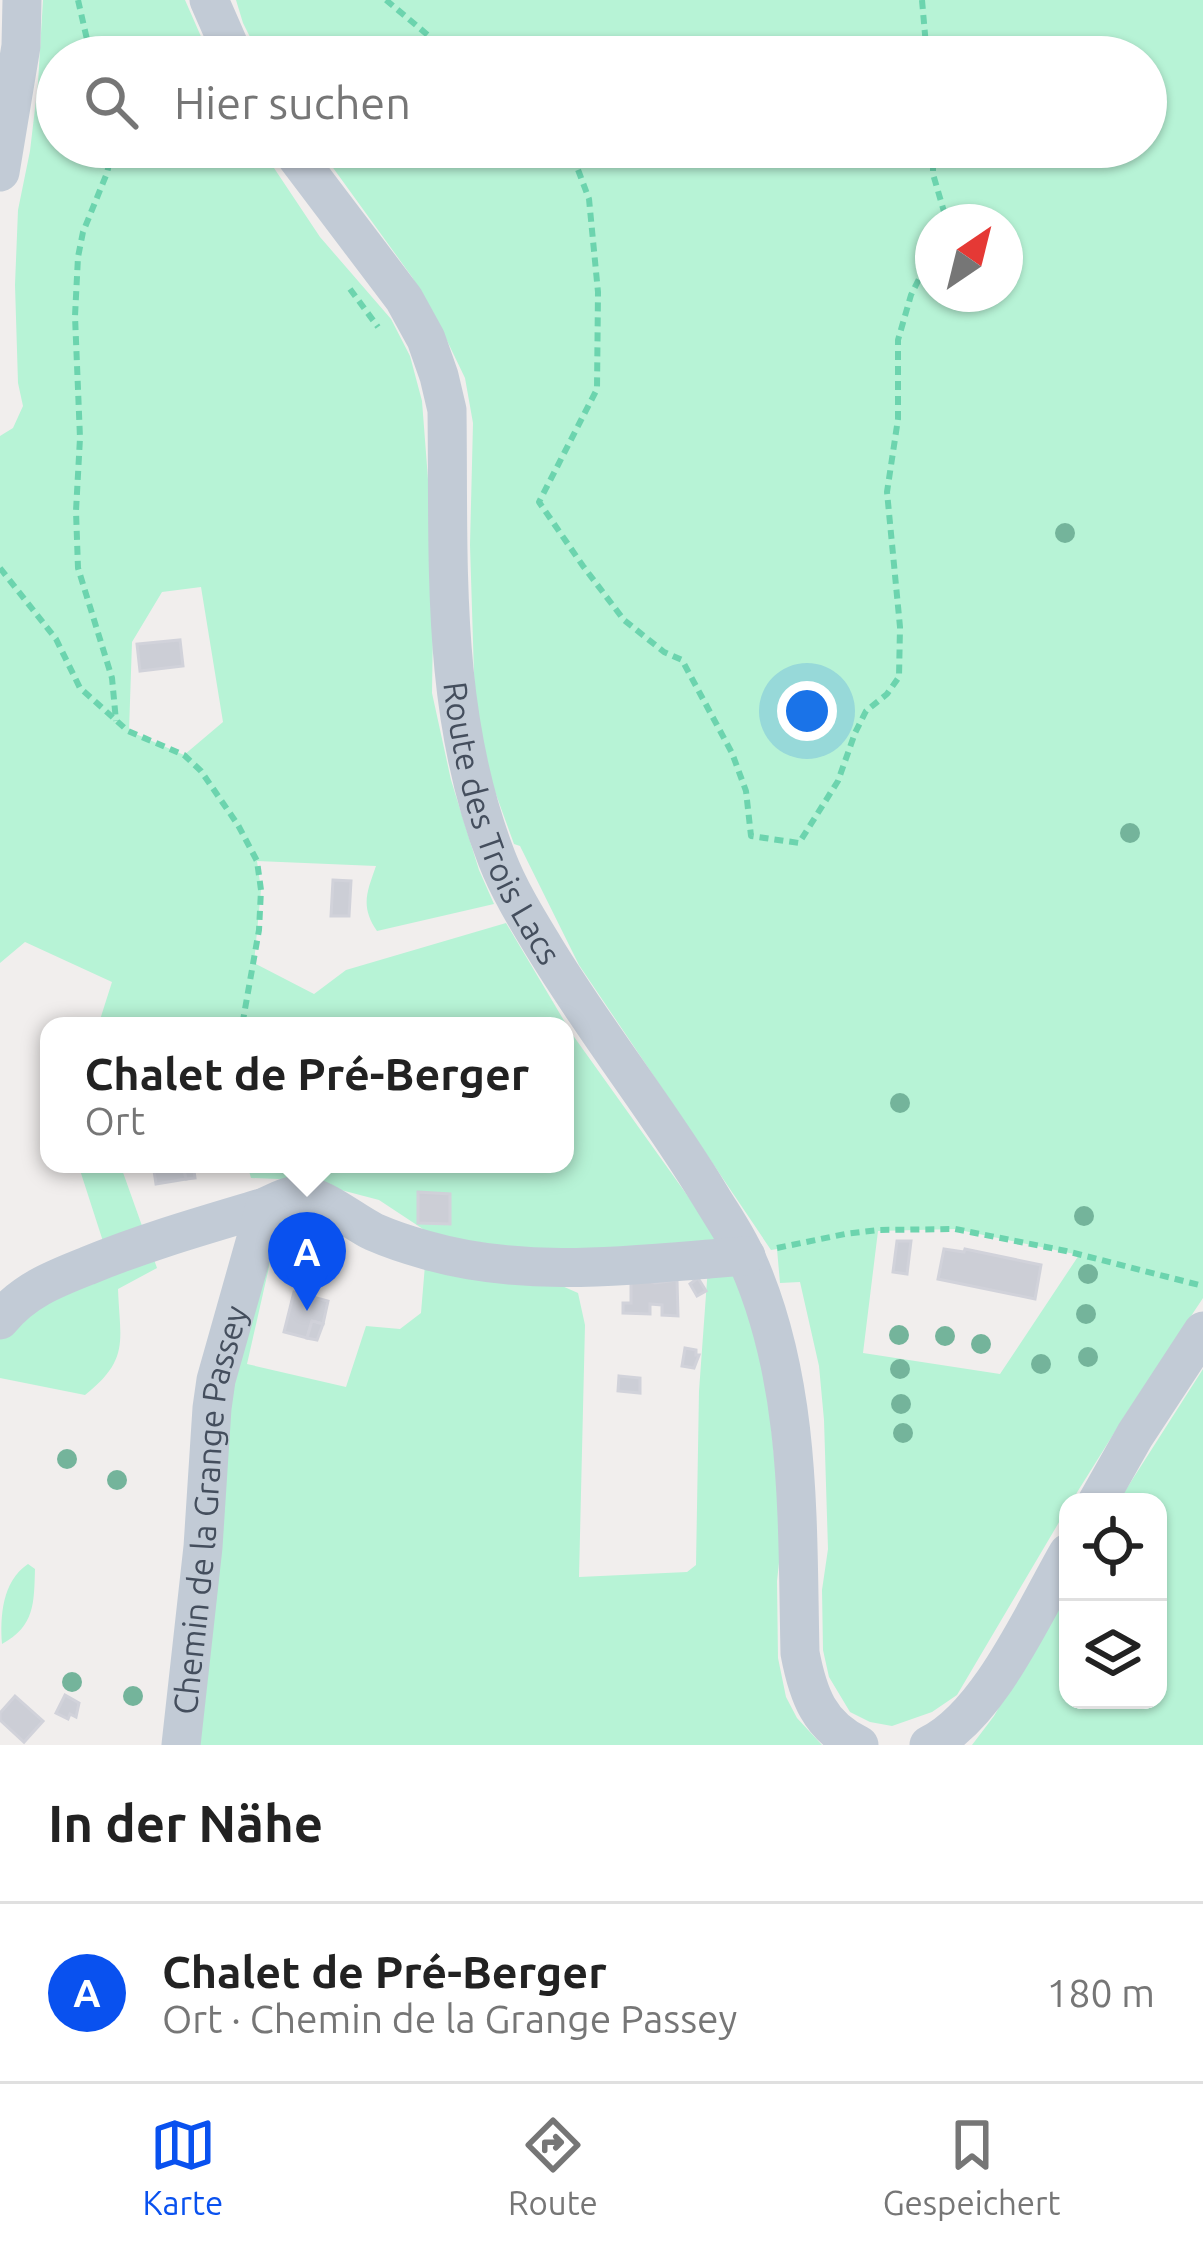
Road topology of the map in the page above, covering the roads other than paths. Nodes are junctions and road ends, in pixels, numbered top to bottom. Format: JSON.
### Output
{"nodes":[{"id":1,"x":22,"y":0,"type":"edge"},
{"id":2,"x":209,"y":0,"type":"edge"},
{"id":3,"x":225,"y":36,"type":"edge"},
{"id":4,"x":306,"y":168,"type":"edge"},
{"id":5,"x":0,"y":172,"type":"edge"},
{"id":6,"x":265,"y":1207,"type":"junction"},
{"id":7,"x":746,"y":1256,"type":"junction"},
{"id":8,"x":0,"y":1319,"type":"edge"},
{"id":9,"x":1203,"y":1331,"type":"edge"},
{"id":10,"x":1102,"y":1493,"type":"edge"},
{"id":11,"x":1059,"y":1569,"type":"edge"},
{"id":12,"x":181,"y":1745,"type":"edge"},
{"id":13,"x":859,"y":1745,"type":"edge"},
{"id":14,"x":929,"y":1745,"type":"edge"}],
"edges":[{"from":1,"to":5,"type":"street"},
{"from":2,"to":3,"type":"street"},
{"from":4,"to":7,"type":"street","name":"Route des Trois Lacs"},
{"from":6,"to":7,"type":"street"},
{"from":6,"to":8,"type":"street"},
{"from":6,"to":12,"type":"street","name":"Chemin de la Grange Passey"},
{"from":7,"to":13,"type":"street","name":"Route des Trois Lacs"},
{"from":9,"to":10,"type":"street"},
{"from":11,"to":14,"type":"street"}]}
